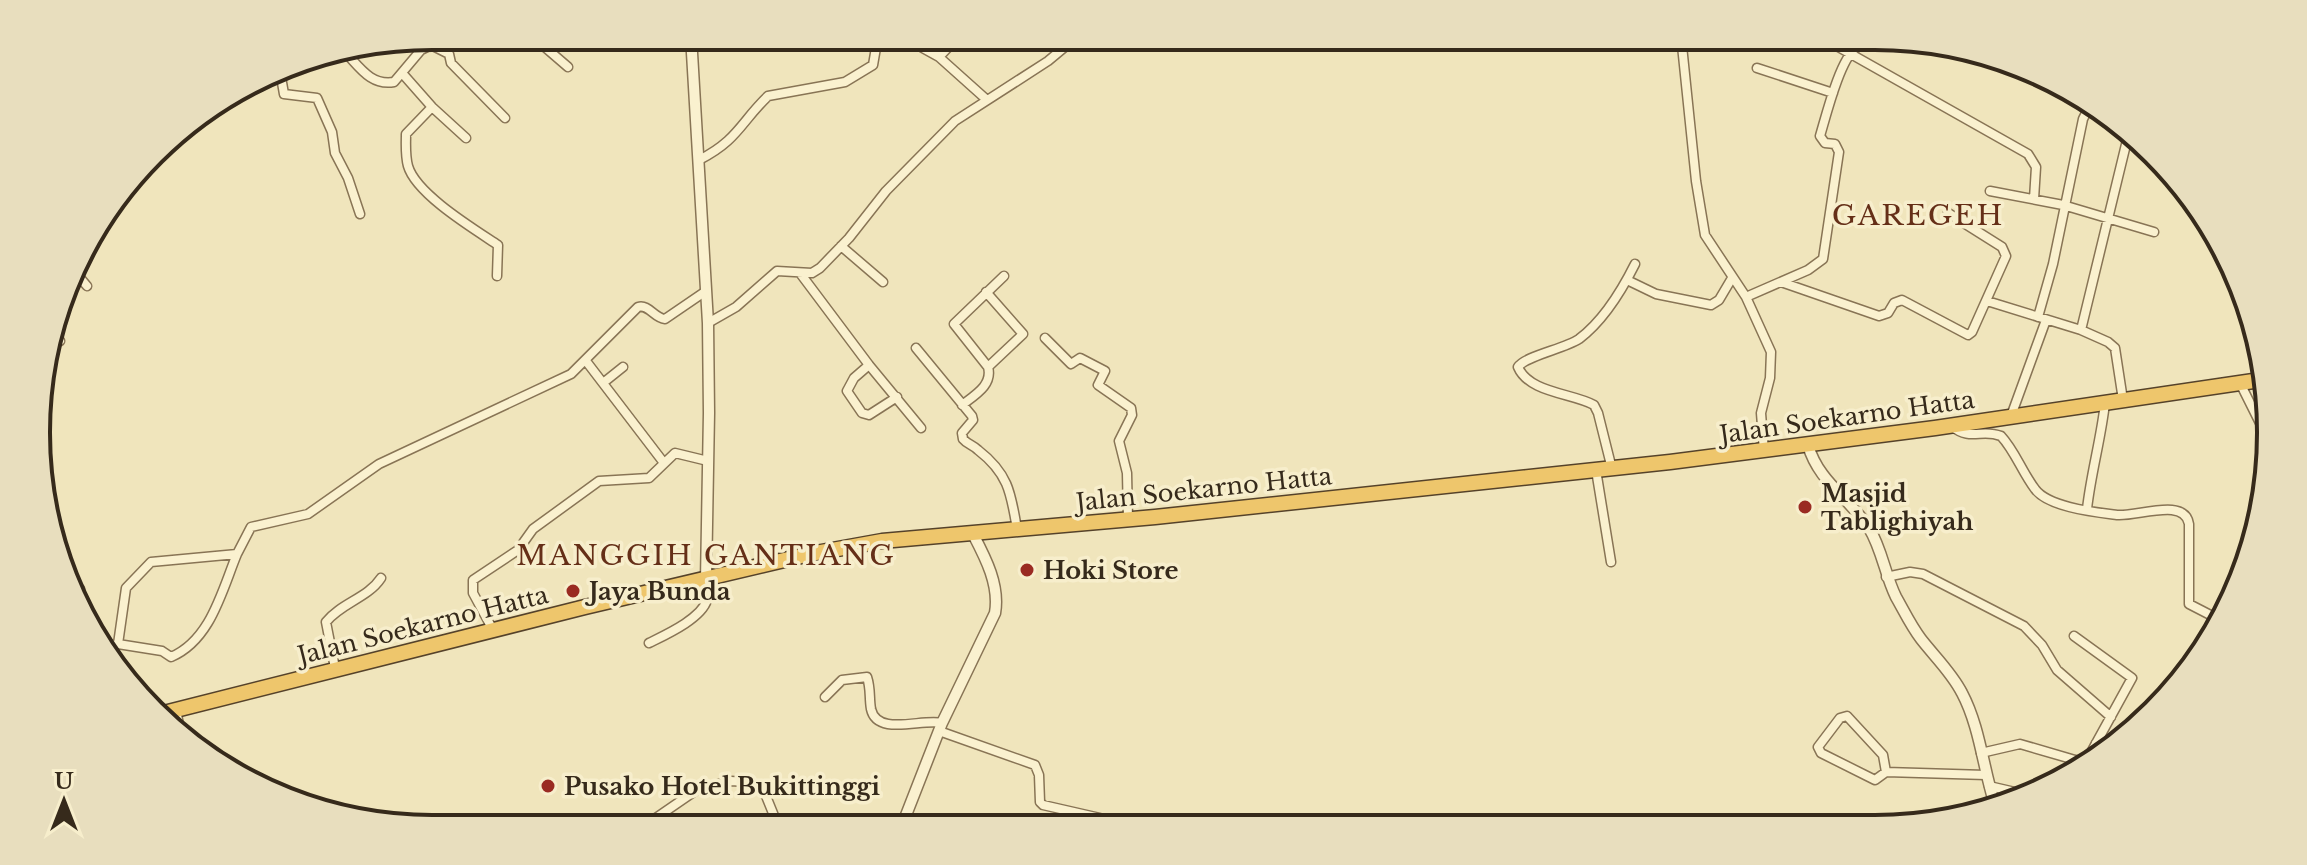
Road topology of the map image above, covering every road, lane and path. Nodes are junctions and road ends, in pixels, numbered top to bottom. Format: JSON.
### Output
{"nodes":[{"id":1,"x":421,"y":50,"type":"edge"},
{"id":2,"x":441,"y":50,"type":"edge"},
{"id":3,"x":548,"y":50,"type":"edge"},
{"id":4,"x":692,"y":50,"type":"edge"},
{"id":5,"x":876,"y":50,"type":"edge"},
{"id":6,"x":926,"y":50,"type":"edge"},
{"id":7,"x":946,"y":50,"type":"edge"},
{"id":8,"x":1061,"y":50,"type":"edge"},
{"id":9,"x":1682,"y":50,"type":"edge"},
{"id":10,"x":1842,"y":50,"type":"edge"},
{"id":11,"x":1854,"y":50,"type":"edge"},
{"id":12,"x":1849,"y":54,"type":"junction"},
{"id":13,"x":939,"y":57,"type":"junction"},
{"id":14,"x":351,"y":59,"type":"edge"},
{"id":15,"x":568,"y":67,"type":"dead end"},
{"id":16,"x":1757,"y":68,"type":"dead end"},
{"id":17,"x":402,"y":73,"type":"junction"},
{"id":18,"x":282,"y":81,"type":"edge"},
{"id":19,"x":1833,"y":93,"type":"junction"},
{"id":20,"x":987,"y":100,"type":"junction"},
{"id":21,"x":432,"y":107,"type":"junction"},
{"id":22,"x":2086,"y":113,"type":"edge"},
{"id":23,"x":505,"y":118,"type":"dead end"},
{"id":24,"x":466,"y":138,"type":"dead end"},
{"id":25,"x":2126,"y":144,"type":"edge"},
{"id":26,"x":699,"y":160,"type":"junction"},
{"id":27,"x":1990,"y":191,"type":"dead end"},
{"id":28,"x":2034,"y":199,"type":"junction"},
{"id":29,"x":2063,"y":205,"type":"junction"},
{"id":30,"x":1948,"y":213,"type":"dead end"},
{"id":31,"x":360,"y":214,"type":"dead end"},
{"id":32,"x":2107,"y":217,"type":"junction"},
{"id":33,"x":2154,"y":232,"type":"dead end"},
{"id":34,"x":841,"y":246,"type":"junction"},
{"id":35,"x":1635,"y":264,"type":"dead end"},
{"id":36,"x":800,"y":273,"type":"junction"},
{"id":37,"x":497,"y":276,"type":"dead end"},
{"id":38,"x":1004,"y":276,"type":"dead end"},
{"id":39,"x":1732,"y":278,"type":"junction"},
{"id":40,"x":82,"y":280,"type":"edge"},
{"id":41,"x":1627,"y":280,"type":"junction"},
{"id":42,"x":883,"y":282,"type":"dead end"},
{"id":43,"x":1781,"y":282,"type":"junction"},
{"id":44,"x":87,"y":286,"type":"dead end"},
{"id":45,"x":706,"y":291,"type":"junction"},
{"id":46,"x":986,"y":292,"type":"junction"},
{"id":47,"x":1746,"y":297,"type":"junction"},
{"id":48,"x":1987,"y":301,"type":"junction"},
{"id":49,"x":2042,"y":318,"type":"junction"},
{"id":50,"x":708,"y":323,"type":"junction"},
{"id":51,"x":2081,"y":330,"type":"junction"},
{"id":52,"x":1045,"y":338,"type":"dead end"},
{"id":53,"x":916,"y":348,"type":"dead end"},
{"id":54,"x":586,"y":361,"type":"junction"},
{"id":55,"x":869,"y":365,"type":"junction"},
{"id":56,"x":623,"y":367,"type":"dead end"},
{"id":57,"x":988,"y":367,"type":"junction"},
{"id":58,"x":2254,"y":381,"type":"edge"},
{"id":59,"x":603,"y":383,"type":"junction"},
{"id":60,"x":2240,"y":383,"type":"junction"},
{"id":61,"x":897,"y":397,"type":"junction"},
{"id":62,"x":2123,"y":400,"type":"junction"},
{"id":63,"x":2105,"y":403,"type":"junction"},
{"id":64,"x":962,"y":405,"type":"junction"},
{"id":65,"x":2011,"y":416,"type":"junction"},
{"id":66,"x":2256,"y":416,"type":"edge"},
{"id":67,"x":1949,"y":425,"type":"junction"},
{"id":68,"x":921,"y":428,"type":"dead end"},
{"id":69,"x":1808,"y":445,"type":"junction"},
{"id":70,"x":1764,"y":451,"type":"junction"},
{"id":71,"x":708,"y":461,"type":"junction"},
{"id":72,"x":664,"y":463,"type":"junction"},
{"id":73,"x":1612,"y":469,"type":"junction"},
{"id":74,"x":1596,"y":470,"type":"junction"},
{"id":75,"x":2087,"y":509,"type":"junction"},
{"id":76,"x":1128,"y":519,"type":"junction"},
{"id":77,"x":1017,"y":529,"type":"junction"},
{"id":78,"x":973,"y":534,"type":"junction"},
{"id":79,"x":237,"y":554,"type":"junction"},
{"id":80,"x":1611,"y":562,"type":"dead end"},
{"id":81,"x":1886,"y":577,"type":"junction"},
{"id":82,"x":381,"y":578,"type":"dead end"},
{"id":83,"x":706,"y":580,"type":"junction"},
{"id":84,"x":2210,"y":616,"type":"edge"},
{"id":85,"x":493,"y":630,"type":"junction"},
{"id":86,"x":2074,"y":636,"type":"dead end"},
{"id":87,"x":649,"y":643,"type":"dead end"},
{"id":88,"x":118,"y":644,"type":"junction"},
{"id":89,"x":114,"y":645,"type":"edge"},
{"id":90,"x":335,"y":668,"type":"junction"},
{"id":91,"x":825,"y":697,"type":"dead end"},
{"id":92,"x":176,"y":711,"type":"junction"},
{"id":93,"x":171,"y":712,"type":"edge"},
{"id":94,"x":2111,"y":717,"type":"junction"},
{"id":95,"x":178,"y":718,"type":"edge"},
{"id":96,"x":941,"y":727,"type":"junction"},
{"id":97,"x":2096,"y":743,"type":"edge"},
{"id":98,"x":1981,"y":753,"type":"junction"},
{"id":99,"x":2075,"y":759,"type":"edge"},
{"id":100,"x":1886,"y":772,"type":"junction"},
{"id":101,"x":1987,"y":780,"type":"junction"},
{"id":102,"x":2012,"y":789,"type":"edge"},
{"id":103,"x":1992,"y":796,"type":"edge"},
{"id":104,"x":660,"y":815,"type":"edge"},
{"id":105,"x":774,"y":815,"type":"edge"},
{"id":106,"x":906,"y":815,"type":"edge"},
{"id":107,"x":1087,"y":815,"type":"edge"}],
"edges":[{"from":1,"to":17,"type":"street"},
{"from":2,"to":23,"type":"street"},
{"from":3,"to":15,"type":"street"},
{"from":4,"to":26,"type":"street"},
{"from":5,"to":26,"type":"street"},
{"from":6,"to":13,"type":"street"},
{"from":7,"to":13,"type":"street"},
{"from":8,"to":20,"type":"street"},
{"from":9,"to":39,"type":"street"},
{"from":10,"to":12,"type":"street"},
{"from":11,"to":12,"type":"street"},
{"from":12,"to":19,"type":"street"},
{"from":12,"to":28,"type":"street"},
{"from":13,"to":20,"type":"street"},
{"from":14,"to":17,"type":"street"},
{"from":16,"to":19,"type":"street"},
{"from":17,"to":21,"type":"street"},
{"from":18,"to":31,"type":"street"},
{"from":19,"to":43,"type":"street"},
{"from":20,"to":34,"type":"street"},
{"from":21,"to":24,"type":"street"},
{"from":21,"to":37,"type":"street"},
{"from":22,"to":29,"type":"street"},
{"from":25,"to":32,"type":"street"},
{"from":26,"to":45,"type":"street"},
{"from":27,"to":28,"type":"street"},
{"from":28,"to":29,"type":"street"},
{"from":29,"to":32,"type":"street"},
{"from":29,"to":49,"type":"street"},
{"from":30,"to":48,"type":"street"},
{"from":32,"to":33,"type":"street"},
{"from":32,"to":51,"type":"street"},
{"from":34,"to":36,"type":"street"},
{"from":34,"to":42,"type":"street"},
{"from":35,"to":41,"type":"street"},
{"from":36,"to":50,"type":"street"},
{"from":36,"to":55,"type":"street"},
{"from":38,"to":46,"type":"street"},
{"from":39,"to":41,"type":"street"},
{"from":39,"to":47,"type":"street"},
{"from":40,"to":44,"type":"street"},
{"from":41,"to":73,"type":"street"},
{"from":43,"to":47,"type":"street"},
{"from":43,"to":48,"type":"street"},
{"from":45,"to":50,"type":"street"},
{"from":45,"to":54,"type":"street"},
{"from":46,"to":57,"type":"street"},
{"from":46,"to":57,"type":"street"},
{"from":47,"to":70,"type":"street"},
{"from":48,"to":49,"type":"street"},
{"from":49,"to":51,"type":"street"},
{"from":49,"to":65,"type":"street"},
{"from":50,"to":71,"type":"street"},
{"from":51,"to":62,"type":"street"},
{"from":52,"to":76,"type":"street"},
{"from":53,"to":64,"type":"street"},
{"from":54,"to":59,"type":"street"},
{"from":54,"to":79,"type":"street"},
{"from":55,"to":61,"type":"street"},
{"from":55,"to":61,"type":"street"},
{"from":56,"to":59,"type":"street"},
{"from":57,"to":64,"type":"street"},
{"from":58,"to":60,"type":"highway","name":"Jalan Soekarno Hatta"},
{"from":59,"to":72,"type":"street"},
{"from":60,"to":62,"type":"highway","name":"Jalan Soekarno Hatta"},
{"from":60,"to":66,"type":"street"},
{"from":61,"to":68,"type":"street"},
{"from":62,"to":63,"type":"highway","name":"Jalan Soekarno Hatta"},
{"from":63,"to":65,"type":"highway","name":"Jalan Soekarno Hatta"},
{"from":63,"to":75,"type":"street"},
{"from":64,"to":77,"type":"street"},
{"from":65,"to":67,"type":"highway","name":"Jalan Soekarno Hatta"},
{"from":67,"to":69,"type":"highway","name":"Jalan Soekarno Hatta"},
{"from":67,"to":75,"type":"street"},
{"from":69,"to":70,"type":"highway","name":"Jalan Soekarno Hatta"},
{"from":69,"to":81,"type":"street"},
{"from":70,"to":73,"type":"highway","name":"Jalan Soekarno Hatta"},
{"from":71,"to":72,"type":"street"},
{"from":71,"to":83,"type":"street"},
{"from":72,"to":85,"type":"street"},
{"from":73,"to":74,"type":"highway","name":"Jalan Soekarno Hatta"},
{"from":74,"to":76,"type":"highway","name":"Jalan Soekarno Hatta"},
{"from":74,"to":80,"type":"street"},
{"from":75,"to":84,"type":"street"},
{"from":76,"to":77,"type":"highway","name":"Jalan Soekarno Hatta"},
{"from":77,"to":78,"type":"highway","name":"Jalan Soekarno Hatta"},
{"from":78,"to":83,"type":"highway","name":"Jalan Soekarno Hatta"},
{"from":78,"to":96,"type":"street"},
{"from":79,"to":88,"type":"street"},
{"from":79,"to":88,"type":"street"},
{"from":81,"to":94,"type":"street"},
{"from":81,"to":98,"type":"street"},
{"from":82,"to":90,"type":"street"},
{"from":83,"to":85,"type":"highway","name":"Jalan Soekarno Hatta"},
{"from":83,"to":87,"type":"street"},
{"from":85,"to":90,"type":"highway","name":"Jalan Soekarno Hatta"},
{"from":86,"to":94,"type":"street"},
{"from":88,"to":89,"type":"street"},
{"from":90,"to":92,"type":"highway","name":"Jalan Soekarno Hatta"},
{"from":91,"to":96,"type":"street"},
{"from":92,"to":93,"type":"highway","name":"Jalan Soekarno Hatta"},
{"from":92,"to":95,"type":"street"},
{"from":94,"to":97,"type":"street"},
{"from":96,"to":106,"type":"street"},
{"from":96,"to":107,"type":"street"},
{"from":98,"to":99,"type":"street"},
{"from":98,"to":101,"type":"street"},
{"from":100,"to":100,"type":"street"},
{"from":100,"to":101,"type":"street"},
{"from":101,"to":102,"type":"street"},
{"from":101,"to":103,"type":"street"},
{"from":104,"to":105,"type":"street"}]}
